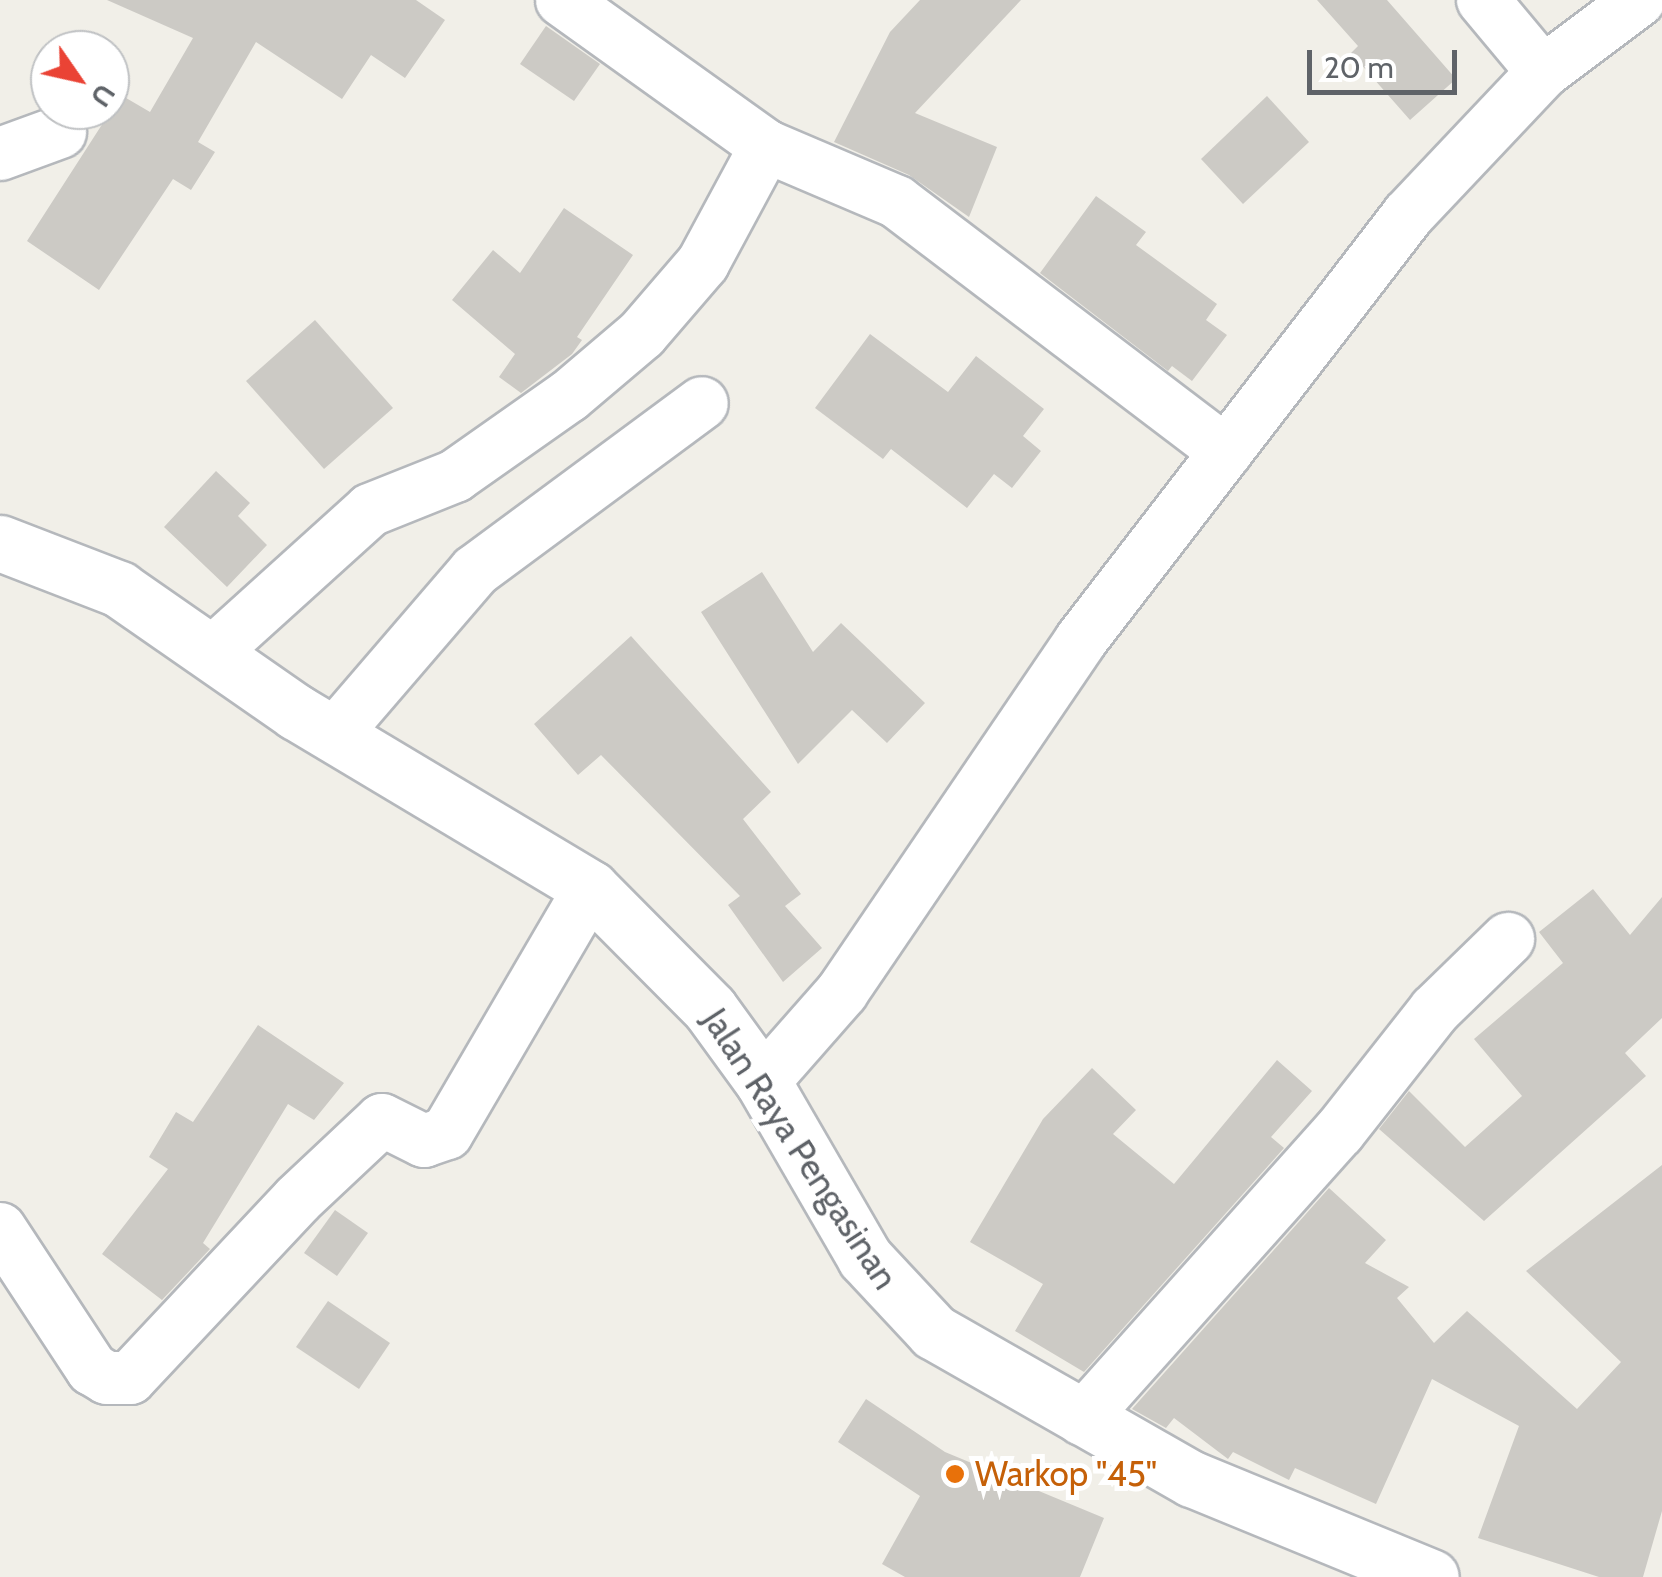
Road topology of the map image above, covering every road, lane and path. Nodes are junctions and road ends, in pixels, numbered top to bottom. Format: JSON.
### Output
{"nodes":[{"id":1,"x":562,"y":0,"type":"edge"},
{"id":2,"x":1483,"y":0,"type":"edge"},
{"id":3,"x":1639,"y":0,"type":"edge"},
{"id":4,"x":1543,"y":72,"type":"junction"},
{"id":5,"x":60,"y":132,"type":"dead end"},
{"id":6,"x":766,"y":146,"type":"junction"},
{"id":7,"x":0,"y":154,"type":"edge"},
{"id":8,"x":702,"y":403,"type":"dead end"},
{"id":9,"x":1226,"y":452,"type":"junction"},
{"id":10,"x":0,"y":543,"type":"edge"},
{"id":11,"x":212,"y":653,"type":"junction"},
{"id":12,"x":334,"y":735,"type":"junction"},
{"id":13,"x":590,"y":888,"type":"junction"},
{"id":14,"x":1508,"y":940,"type":"dead end"},
{"id":15,"x":762,"y":1082,"type":"junction"},
{"id":16,"x":0,"y":1229,"type":"edge"},
{"id":17,"x":1082,"y":1419,"type":"junction"},
{"id":18,"x":1431,"y":1577,"type":"edge"}],
"edges":[{"from":1,"to":6,"type":"street"},
{"from":2,"to":4,"type":"street"},
{"from":3,"to":4,"type":"street"},
{"from":4,"to":9,"type":"street"},
{"from":5,"to":7,"type":"street"},
{"from":6,"to":9,"type":"street"},
{"from":6,"to":11,"type":"street"},
{"from":8,"to":12,"type":"street"},
{"from":9,"to":15,"type":"street"},
{"from":10,"to":11,"type":"main road","name":"Jalan Raya Pengasinan"},
{"from":11,"to":12,"type":"main road","name":"Jalan Raya Pengasinan"},
{"from":12,"to":13,"type":"main road","name":"Jalan Raya Pengasinan"},
{"from":13,"to":15,"type":"main road","name":"Jalan Raya Pengasinan"},
{"from":13,"to":16,"type":"street"},
{"from":14,"to":17,"type":"street"},
{"from":15,"to":17,"type":"main road","name":"Jalan Raya Pengasinan"},
{"from":17,"to":18,"type":"main road","name":"Jalan Raya Pengasinan"}]}
